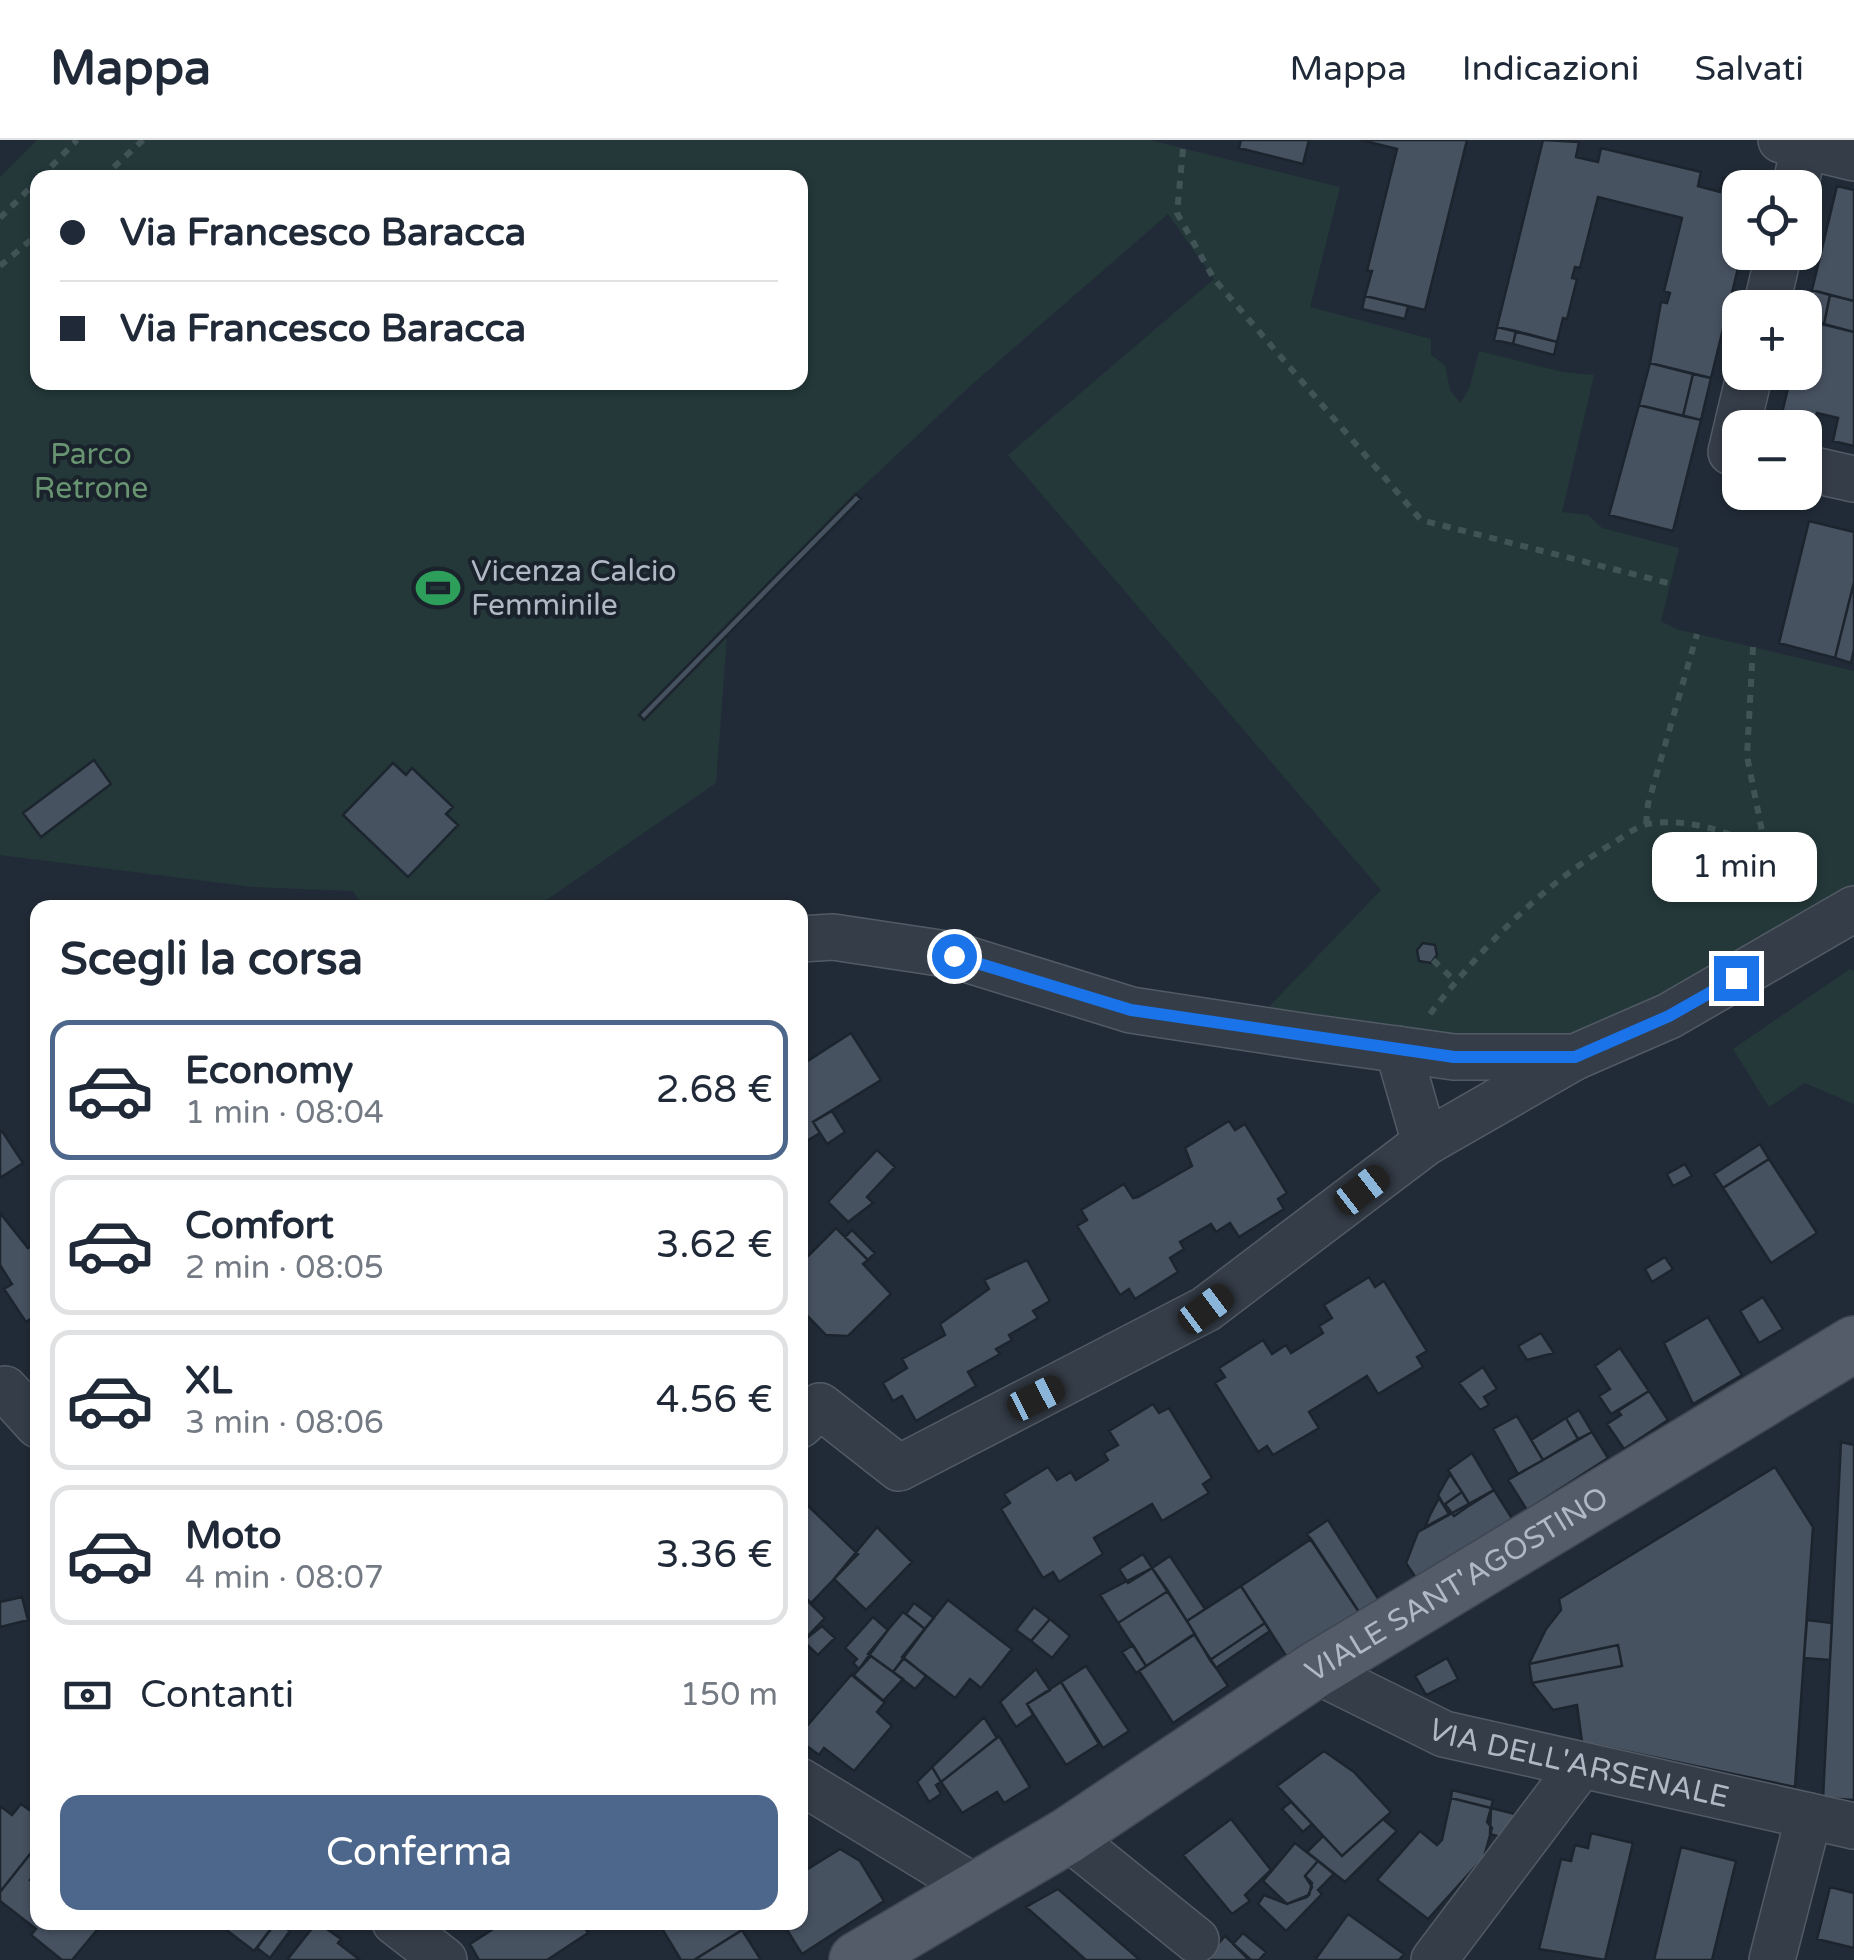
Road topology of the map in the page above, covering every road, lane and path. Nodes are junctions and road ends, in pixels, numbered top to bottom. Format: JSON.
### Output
{"nodes":[{"id":1,"x":77,"y":140,"type":"edge"},
{"id":2,"x":142,"y":140,"type":"edge"},
{"id":3,"x":1183,"y":148,"type":"dead end"},
{"id":4,"x":1793,"y":158,"type":"edge"},
{"id":5,"x":1854,"y":158,"type":"edge"},
{"id":6,"x":48,"y":170,"type":"edge"},
{"id":7,"x":110,"y":170,"type":"edge"},
{"id":8,"x":30,"y":188,"type":"edge"},
{"id":9,"x":0,"y":218,"type":"edge"},
{"id":10,"x":30,"y":241,"type":"edge"},
{"id":11,"x":0,"y":266,"type":"edge"},
{"id":12,"x":1822,"y":472,"type":"edge"},
{"id":13,"x":1854,"y":479,"type":"edge"},
{"id":14,"x":1672,"y":584,"type":"dead end"},
{"id":15,"x":1697,"y":634,"type":"dead end"},
{"id":16,"x":1754,"y":647,"type":"dead end"},
{"id":17,"x":1646,"y":824,"type":"junction"},
{"id":18,"x":1766,"y":848,"type":"junction"},
{"id":19,"x":1846,"y":914,"type":"edge"},
{"id":20,"x":808,"y":939,"type":"edge"},
{"id":21,"x":1433,"y":960,"type":"dead end"},
{"id":22,"x":1455,"y":981,"type":"junction"},
{"id":23,"x":1398,"y":1050,"type":"junction"},
{"id":24,"x":1575,"y":1057,"type":"junction"},
{"id":25,"x":1424,"y":1142,"type":"junction"},
{"id":26,"x":1854,"y":1344,"type":"edge"},
{"id":27,"x":14,"y":1382,"type":"edge"},
{"id":28,"x":30,"y":1411,"type":"edge"},
{"id":29,"x":808,"y":1417,"type":"edge"},
{"id":30,"x":1316,"y":1670,"type":"junction"},
{"id":31,"x":1581,"y":1765,"type":"junction"},
{"id":32,"x":808,"y":1786,"type":"edge"},
{"id":33,"x":1809,"y":1816,"type":"junction"},
{"id":34,"x":1854,"y":1826,"type":"edge"},
{"id":35,"x":1067,"y":1836,"type":"junction"},
{"id":36,"x":974,"y":1887,"type":"junction"},
{"id":37,"x":405,"y":1930,"type":"edge"},
{"id":38,"x":1196,"y":1940,"type":"dead end"},
{"id":39,"x":444,"y":1960,"type":"edge"},
{"id":40,"x":857,"y":1960,"type":"edge"},
{"id":41,"x":1434,"y":1960,"type":"edge"},
{"id":42,"x":1772,"y":1960,"type":"edge"}],
"edges":[{"from":1,"to":6,"type":"path"},
{"from":2,"to":7,"type":"path"},
{"from":3,"to":14,"type":"path"},
{"from":4,"to":5,"type":"street"},
{"from":8,"to":9,"type":"path"},
{"from":10,"to":11,"type":"path"},
{"from":12,"to":13,"type":"street"},
{"from":15,"to":17,"type":"path"},
{"from":16,"to":18,"type":"path"},
{"from":17,"to":18,"type":"path"},
{"from":17,"to":22,"type":"path"},
{"from":18,"to":19,"type":"path"},
{"from":19,"to":24,"type":"street"},
{"from":20,"to":23,"type":"street"},
{"from":21,"to":22,"type":"path"},
{"from":22,"to":23,"type":"path"},
{"from":23,"to":24,"type":"street"},
{"from":23,"to":25,"type":"street"},
{"from":24,"to":25,"type":"street"},
{"from":25,"to":29,"type":"street"},
{"from":26,"to":30,"type":"main road","name":"VIALE SANT'AGOSTINO"},
{"from":27,"to":28,"type":"street"},
{"from":30,"to":31,"type":"street","name":"VIA DELL'ARSENALE"},
{"from":30,"to":35,"type":"main road","name":"VIALE SANT'AGOSTINO"},
{"from":31,"to":33,"type":"street","name":"VIA DELL'ARSENALE"},
{"from":31,"to":41,"type":"street"},
{"from":32,"to":36,"type":"street"},
{"from":33,"to":34,"type":"street","name":"VIA DELL'ARSENALE"},
{"from":33,"to":42,"type":"street"},
{"from":35,"to":36,"type":"main road","name":"VIALE SANT'AGOSTINO"},
{"from":35,"to":38,"type":"street"},
{"from":36,"to":40,"type":"main road","name":"VIALE SANT'AGOSTINO"},
{"from":37,"to":39,"type":"street"}]}
